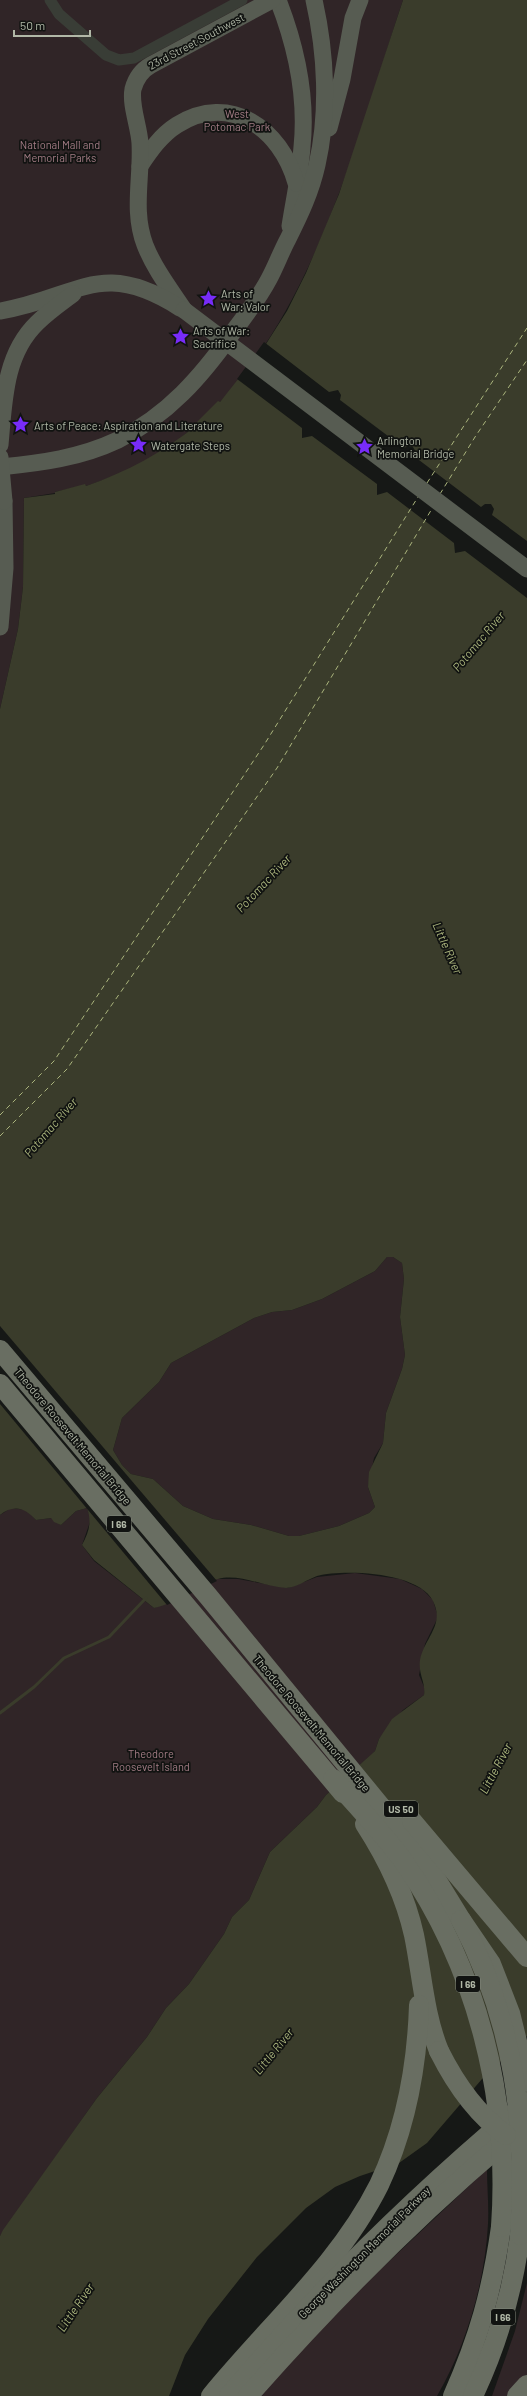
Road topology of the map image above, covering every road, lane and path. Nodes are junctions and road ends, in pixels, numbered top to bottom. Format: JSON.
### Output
{"nodes":[{"id":1,"x":50,"y":0,"type":"edge"},
{"id":2,"x":242,"y":0,"type":"edge"},
{"id":3,"x":272,"y":0,"type":"edge"},
{"id":4,"x":278,"y":0,"type":"edge"},
{"id":5,"x":314,"y":0,"type":"edge"},
{"id":6,"x":360,"y":0,"type":"edge"},
{"id":7,"x":138,"y":64,"type":"junction"},
{"id":8,"x":318,"y":164,"type":"junction"},
{"id":9,"x":140,"y":166,"type":"junction"},
{"id":10,"x":297,"y":186,"type":"junction"},
{"id":11,"x":287,"y":240,"type":"junction"},
{"id":12,"x":84,"y":285,"type":"junction"},
{"id":13,"x":184,"y":310,"type":"junction"},
{"id":14,"x":0,"y":311,"type":"edge"},
{"id":15,"x":0,"y":446,"type":"edge"},
{"id":16,"x":0,"y":457,"type":"edge"},
{"id":17,"x":0,"y":467,"type":"edge"},
{"id":18,"x":527,"y":569,"type":"edge"},
{"id":19,"x":0,"y":627,"type":"edge"},
{"id":20,"x":0,"y":1350,"type":"edge"},
{"id":21,"x":0,"y":1384,"type":"edge"},
{"id":22,"x":208,"y":1596,"type":"junction"},
{"id":23,"x":333,"y":1779,"type":"junction"},
{"id":24,"x":461,"y":1920,"type":"junction"},
{"id":25,"x":527,"y":1957,"type":"edge"},
{"id":26,"x":420,"y":1973,"type":"junction"},
{"id":27,"x":527,"y":2082,"type":"edge"},
{"id":28,"x":527,"y":2102,"type":"edge"},
{"id":29,"x":527,"y":2123,"type":"edge"},
{"id":30,"x":525,"y":2146,"type":"edge"},
{"id":31,"x":527,"y":2385,"type":"edge"},
{"id":32,"x":211,"y":2396,"type":"edge"},
{"id":33,"x":229,"y":2396,"type":"edge"},
{"id":34,"x":248,"y":2396,"type":"edge"},
{"id":35,"x":453,"y":2396,"type":"edge"},
{"id":36,"x":473,"y":2396,"type":"edge"},
{"id":37,"x":518,"y":2396,"type":"edge"}],
"edges":[{"from":1,"to":7,"type":"street"},
{"from":2,"to":7,"type":"street","name":"23rd Street Southwest"},
{"from":3,"to":7,"type":"main road","name":"23rd Street Southwest"},
{"from":4,"to":10,"type":"main road"},
{"from":5,"to":8,"type":"main road"},
{"from":6,"to":8,"type":"main road"},
{"from":7,"to":9,"type":"main road"},
{"from":8,"to":11,"type":"main road"},
{"from":9,"to":10,"type":"main road"},
{"from":9,"to":13,"type":"main road"},
{"from":10,"to":11,"type":"main road"},
{"from":11,"to":17,"type":"main road"},
{"from":12,"to":13,"type":"main road"},
{"from":12,"to":14,"type":"main road"},
{"from":12,"to":15,"type":"main road"},
{"from":13,"to":18,"type":"main road","bridge":true},
{"from":16,"to":19,"type":"main road","bridge":true},
{"from":20,"to":22,"type":"highway","name":"Theodore Roosevelt Memorial Bridge","number":"I 66"},
{"from":21,"to":23,"type":"highway","name":"Theodore Roosevelt Memorial Bridge","number":"I 66"},
{"from":22,"to":24,"type":"highway","name":"Theodore Roosevelt Memorial Bridge","number":"I 66"},
{"from":22,"to":25,"type":"highway","name":"Theodore Roosevelt Memorial Bridge","number":"US 50"},
{"from":23,"to":26,"type":"highway","name":"Theodore Roosevelt Memorial Bridge","bridge":true},
{"from":23,"to":35,"type":"highway","name":"Theodore Roosevelt Memorial Bridge","number":"I 66","bridge":true},
{"from":24,"to":27,"type":"highway","bridge":true},
{"from":24,"to":36,"type":"highway","name":"Theodore Roosevelt Memorial Bridge","number":"I 66","bridge":true},
{"from":26,"to":30,"type":"highway","bridge":true},
{"from":26,"to":32,"type":"highway"},
{"from":28,"to":33,"type":"highway","name":"George Washington Memorial Parkway"},
{"from":29,"to":34,"type":"highway","name":"George Washington Memorial Parkway"},
{"from":31,"to":37,"type":"highway"}]}
